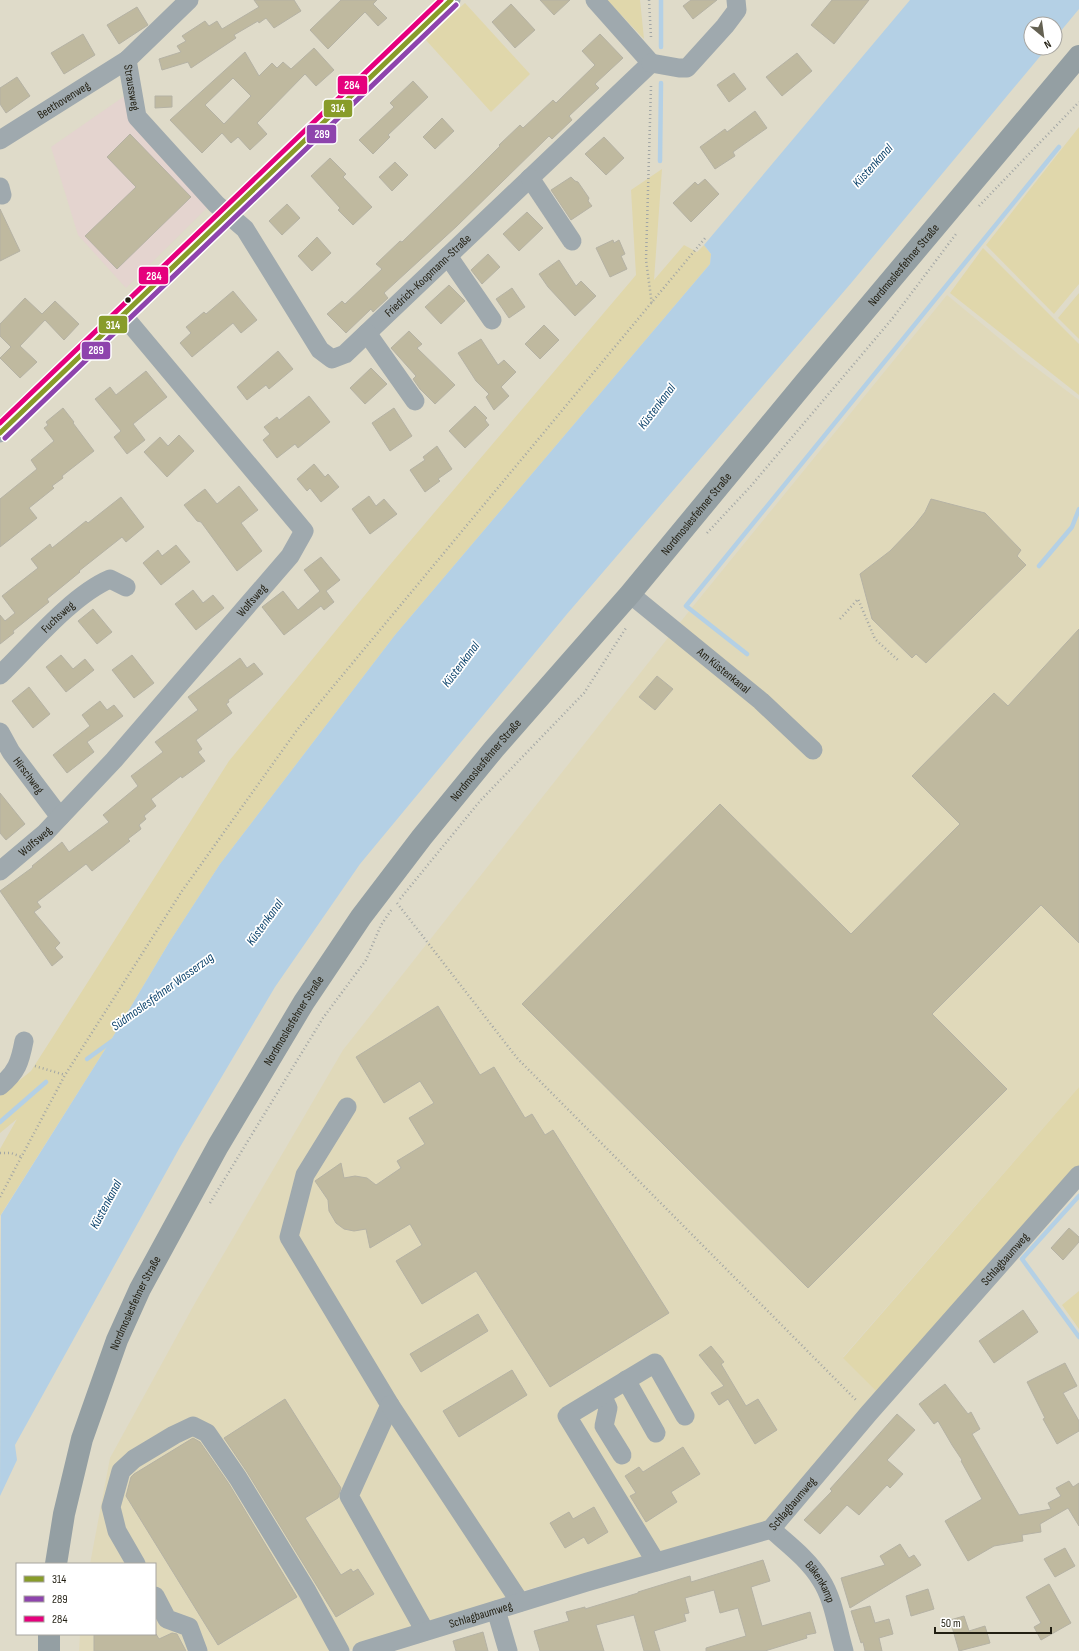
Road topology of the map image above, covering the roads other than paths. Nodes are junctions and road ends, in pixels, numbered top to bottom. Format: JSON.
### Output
{"nodes":[{"id":1,"x":188,"y":0,"type":"edge"},
{"id":2,"x":451,"y":0,"type":"edge"},
{"id":3,"x":595,"y":0,"type":"edge"},
{"id":4,"x":736,"y":0,"type":"edge"},
{"id":5,"x":1079,"y":56,"type":"edge"},
{"id":6,"x":127,"y":60,"type":"junction"},
{"id":7,"x":651,"y":63,"type":"junction"},
{"id":8,"x":0,"y":140,"type":"edge"},
{"id":9,"x":530,"y":178,"type":"junction"},
{"id":10,"x":228,"y":213,"type":"junction"},
{"id":11,"x":572,"y":241,"type":"dead end"},
{"id":12,"x":448,"y":256,"type":"junction"},
{"id":13,"x":123,"y":315,"type":"junction"},
{"id":14,"x":492,"y":320,"type":"dead end"},
{"id":15,"x":367,"y":333,"type":"junction"},
{"id":16,"x":416,"y":401,"type":"dead end"},
{"id":17,"x":0,"y":433,"type":"edge"},
{"id":18,"x":126,"y":587,"type":"dead end"},
{"id":19,"x":637,"y":599,"type":"junction"},
{"id":20,"x":0,"y":675,"type":"edge"},
{"id":21,"x":0,"y":732,"type":"edge"},
{"id":22,"x":813,"y":750,"type":"dead end"},
{"id":23,"x":60,"y":817,"type":"junction"},
{"id":24,"x":0,"y":871,"type":"edge"},
{"id":25,"x":24,"y":1041,"type":"dead end"},
{"id":26,"x":0,"y":1086,"type":"edge"},
{"id":27,"x":347,"y":1107,"type":"dead end"},
{"id":28,"x":1079,"y":1175,"type":"edge"},
{"id":29,"x":626,"y":1380,"type":"junction"},
{"id":30,"x":602,"y":1395,"type":"junction"},
{"id":31,"x":390,"y":1405,"type":"junction"},
{"id":32,"x":685,"y":1416,"type":"dead end"},
{"id":33,"x":656,"y":1434,"type":"dead end"},
{"id":34,"x":622,"y":1455,"type":"dead end"},
{"id":35,"x":771,"y":1529,"type":"junction"},
{"id":36,"x":656,"y":1562,"type":"junction"},
{"id":37,"x":56,"y":1563,"type":"edge"},
{"id":38,"x":135,"y":1563,"type":"edge"},
{"id":39,"x":156,"y":1598,"type":"edge"},
{"id":40,"x":520,"y":1602,"type":"junction"},
{"id":41,"x":496,"y":1610,"type":"junction"},
{"id":42,"x":425,"y":1631,"type":"junction"},
{"id":43,"x":50,"y":1635,"type":"edge"},
{"id":44,"x":49,"y":1651,"type":"edge"},
{"id":45,"x":198,"y":1651,"type":"edge"},
{"id":46,"x":340,"y":1651,"type":"edge"},
{"id":47,"x":362,"y":1651,"type":"edge"},
{"id":48,"x":508,"y":1651,"type":"edge"},
{"id":49,"x":844,"y":1651,"type":"edge"}],
"edges":[{"from":1,"to":6,"type":"street","name":"Straussweg"},
{"from":2,"to":10,"type":"street"},
{"from":3,"to":7,"type":"street"},
{"from":4,"to":7,"type":"street"},
{"from":5,"to":19,"type":"main road","name":"Nordmoslesfehner Straße"},
{"from":6,"to":8,"type":"street","name":"Beethovenweg"},
{"from":6,"to":10,"type":"street","name":"Straussweg"},
{"from":7,"to":9,"type":"street","name":"Friedrich-Koopmann-Straße"},
{"from":9,"to":11,"type":"street"},
{"from":9,"to":12,"type":"street","name":"Friedrich-Koopmann-Straße"},
{"from":10,"to":13,"type":"street"},
{"from":10,"to":15,"type":"street","name":"Friedrich-Koopmann-Straße"},
{"from":12,"to":14,"type":"street"},
{"from":12,"to":15,"type":"street","name":"Friedrich-Koopmann-Straße"},
{"from":13,"to":17,"type":"street"},
{"from":13,"to":23,"type":"street","name":"Wolfsweg"},
{"from":15,"to":16,"type":"street"},
{"from":18,"to":20,"type":"street","name":"Fuchsweg"},
{"from":19,"to":22,"type":"street","name":"Am Küstenkanal"},
{"from":19,"to":37,"type":"main road","name":"Nordmoslesfehner Straße"},
{"from":21,"to":23,"type":"street","name":"Hirschweg"},
{"from":23,"to":24,"type":"street","name":"Wolfsweg"},
{"from":25,"to":26,"type":"street"},
{"from":27,"to":31,"type":"street"},
{"from":28,"to":35,"type":"street","name":"Schlagbaumweg"},
{"from":29,"to":30,"type":"street"},
{"from":29,"to":32,"type":"street"},
{"from":29,"to":33,"type":"street"},
{"from":30,"to":34,"type":"street"},
{"from":30,"to":36,"type":"street"},
{"from":31,"to":40,"type":"street"},
{"from":31,"to":42,"type":"street"},
{"from":35,"to":36,"type":"street","name":"Schlagbaumweg"},
{"from":35,"to":49,"type":"street","name":"Bäkenkamp"},
{"from":36,"to":40,"type":"street","name":"Schlagbaumweg"},
{"from":38,"to":46,"type":"street"},
{"from":39,"to":45,"type":"street"},
{"from":40,"to":41,"type":"street","name":"Schlagbaumweg"},
{"from":41,"to":42,"type":"street","name":"Schlagbaumweg"},
{"from":41,"to":48,"type":"street"},
{"from":42,"to":47,"type":"street","name":"Schlagbaumweg"},
{"from":43,"to":44,"type":"main road"}]}
